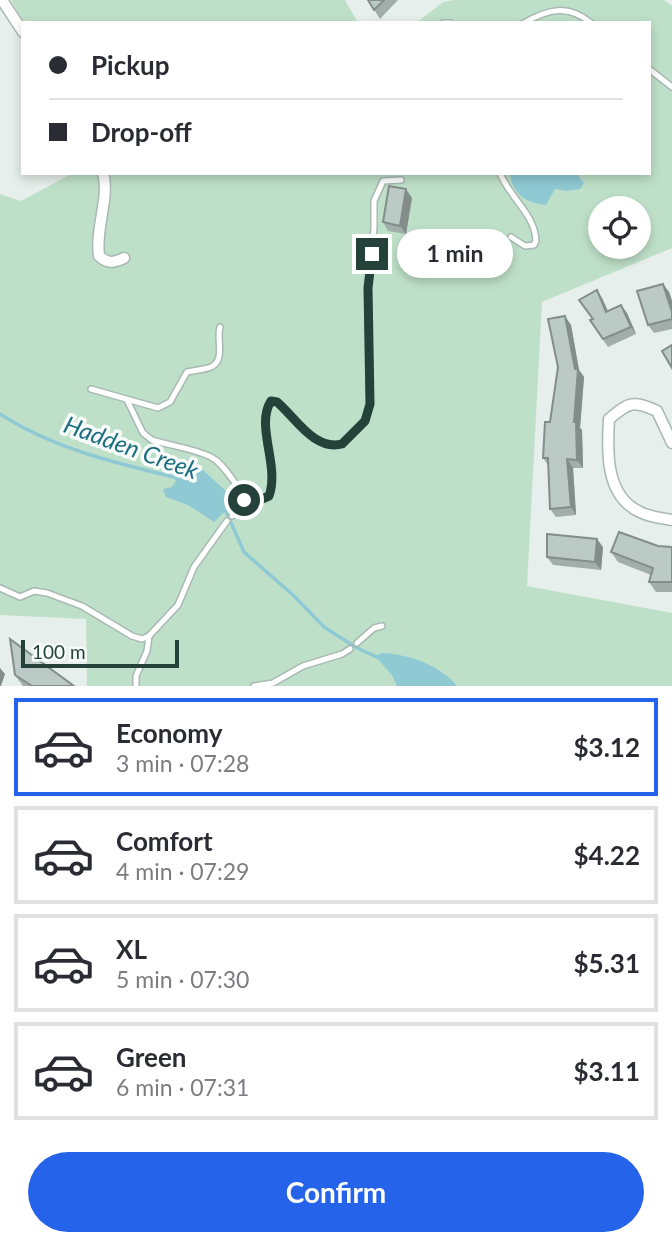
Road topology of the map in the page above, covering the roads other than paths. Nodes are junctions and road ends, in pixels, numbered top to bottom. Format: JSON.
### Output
{"nodes":[{"id":1,"x":2,"y":0,"type":"edge"},
{"id":2,"x":527,"y":21,"type":"edge"},
{"id":3,"x":588,"y":21,"type":"edge"},
{"id":4,"x":21,"y":29,"type":"edge"},
{"id":5,"x":651,"y":71,"type":"edge"},
{"id":6,"x":672,"y":87,"type":"edge"},
{"id":7,"x":104,"y":175,"type":"edge"},
{"id":8,"x":501,"y":175,"type":"edge"},
{"id":9,"x":401,"y":180,"type":"dead end"},
{"id":10,"x":511,"y":237,"type":"dead end"},
{"id":11,"x":124,"y":258,"type":"dead end"},
{"id":12,"x":220,"y":327,"type":"dead end"},
{"id":13,"x":91,"y":390,"type":"dead end"},
{"id":14,"x":127,"y":400,"type":"junction"},
{"id":15,"x":672,"y":443,"type":"edge"},
{"id":16,"x":245,"y":496,"type":"junction"},
{"id":17,"x":672,"y":520,"type":"edge"},
{"id":18,"x":0,"y":588,"type":"edge"},
{"id":19,"x":382,"y":626,"type":"dead end"},
{"id":20,"x":149,"y":636,"type":"junction"},
{"id":21,"x":357,"y":643,"type":"dead end"},
{"id":22,"x":350,"y":649,"type":"dead end"},
{"id":23,"x":136,"y":686,"type":"edge"},
{"id":24,"x":254,"y":686,"type":"edge"}],
"edges":[{"from":1,"to":4,"type":"street"},
{"from":2,"to":3,"type":"lane"},
{"from":5,"to":6,"type":"lane"},
{"from":7,"to":11,"type":"street"},
{"from":8,"to":10,"type":"lane"},
{"from":9,"to":16,"type":"lane"},
{"from":12,"to":14,"type":"lane"},
{"from":13,"to":14,"type":"lane"},
{"from":14,"to":16,"type":"lane"},
{"from":15,"to":17,"type":"street"},
{"from":16,"to":20,"type":"lane"},
{"from":18,"to":20,"type":"lane"},
{"from":19,"to":21,"type":"lane"},
{"from":20,"to":23,"type":"lane"},
{"from":22,"to":24,"type":"lane"}]}
